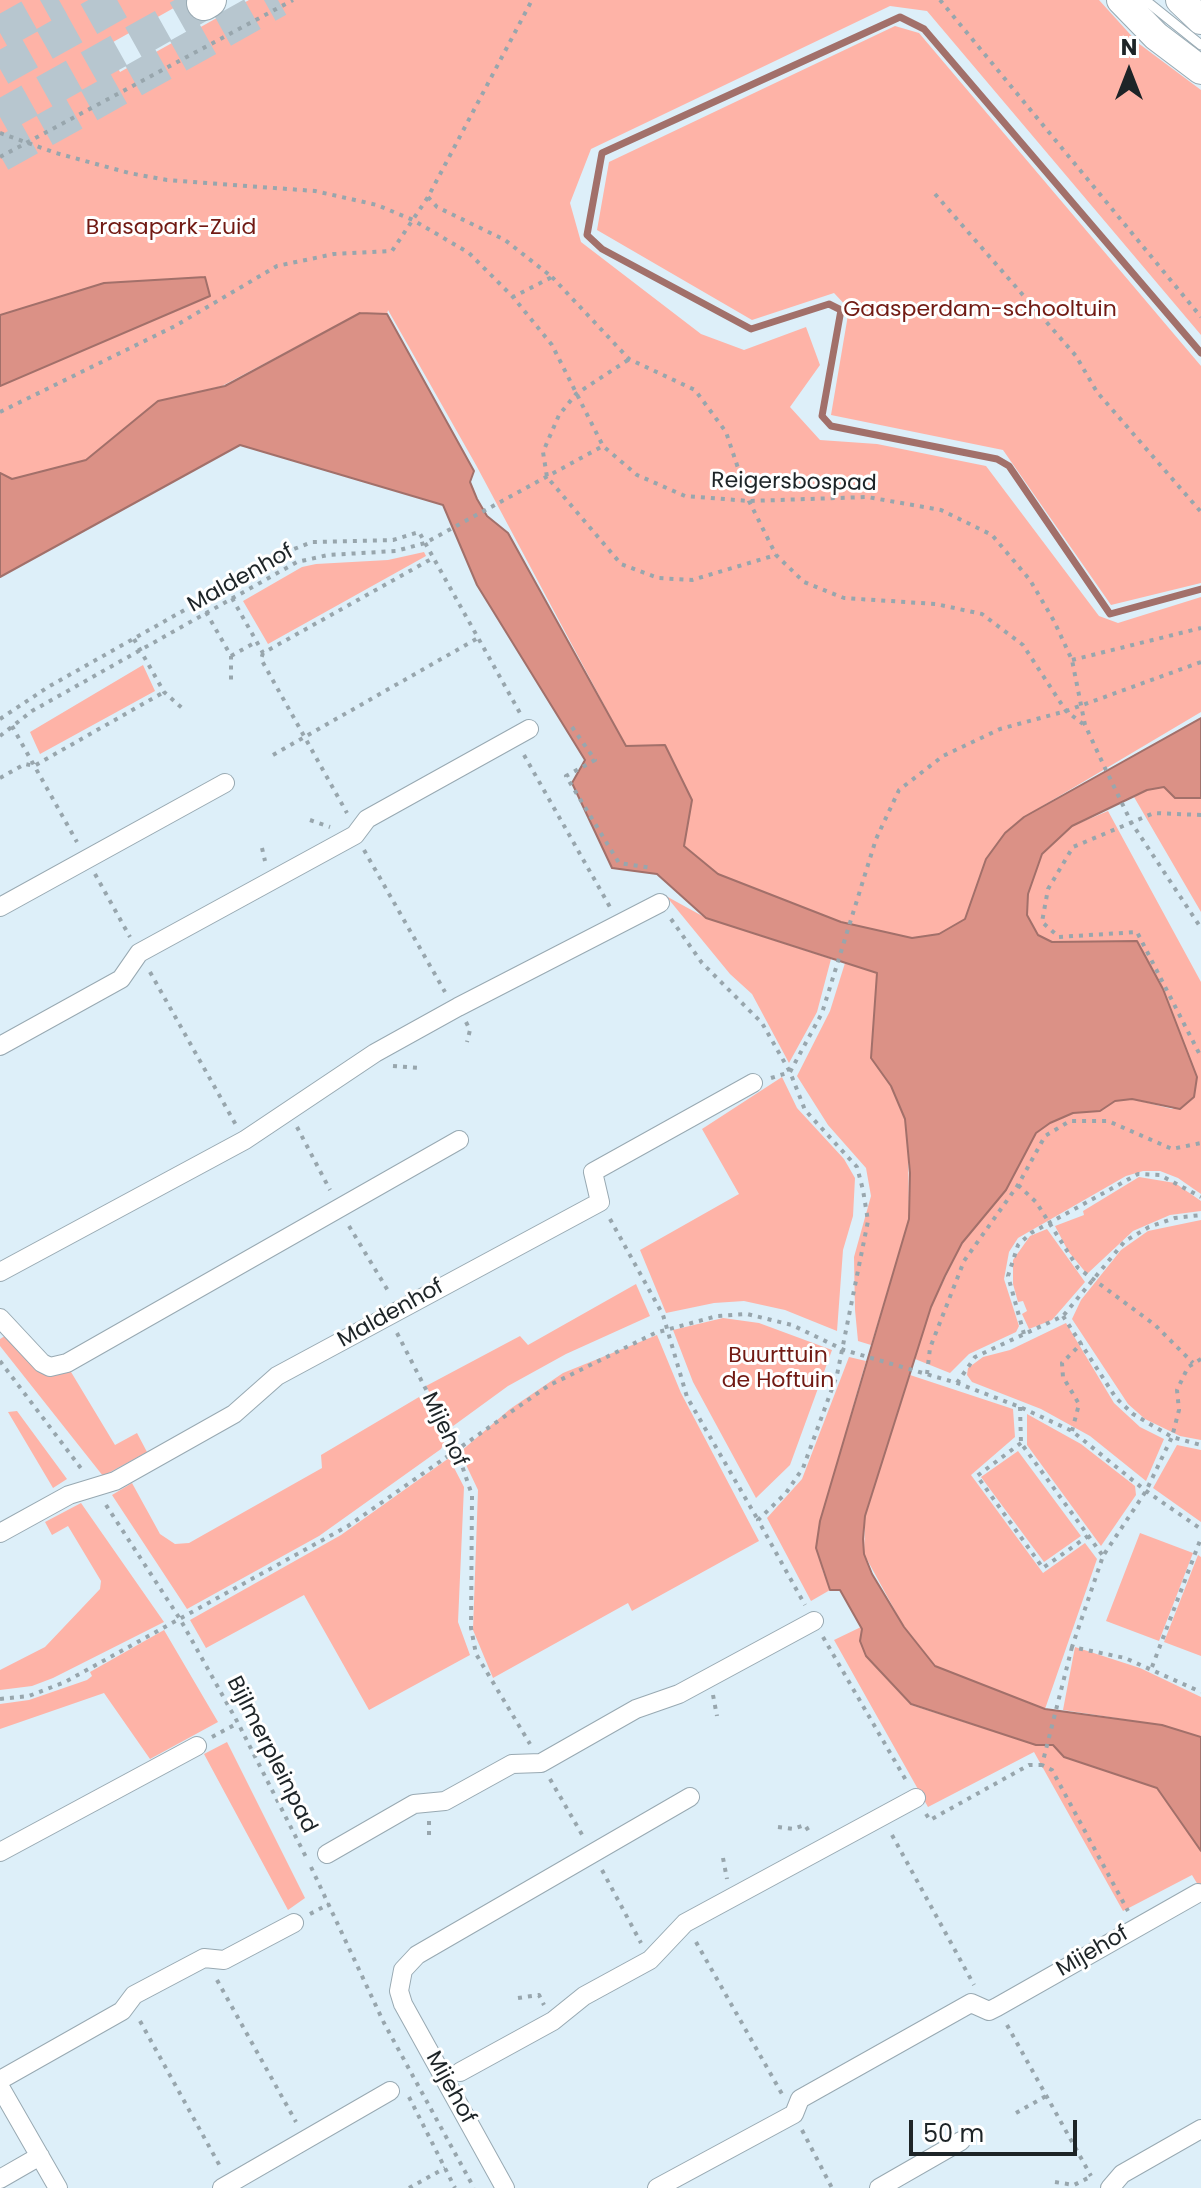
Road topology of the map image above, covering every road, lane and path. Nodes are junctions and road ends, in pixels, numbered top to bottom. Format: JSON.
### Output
{"nodes":[{"id":1,"x":293,"y":0,"type":"edge"},
{"id":2,"x":532,"y":0,"type":"edge"},
{"id":3,"x":940,"y":0,"type":"edge"},
{"id":4,"x":1180,"y":0,"type":"edge"},
{"id":5,"x":1121,"y":1,"type":"edge"},
{"id":6,"x":1201,"y":20,"type":"edge"},
{"id":7,"x":1201,"y":45,"type":"edge"},
{"id":8,"x":1201,"y":70,"type":"edge"},
{"id":9,"x":0,"y":133,"type":"edge"},
{"id":10,"x":25,"y":143,"type":"junction"},
{"id":11,"x":0,"y":157,"type":"edge"},
{"id":12,"x":935,"y":194,"type":"dead end"},
{"id":13,"x":428,"y":197,"type":"junction"},
{"id":14,"x":413,"y":220,"type":"junction"},
{"id":15,"x":552,"y":277,"type":"junction"},
{"id":16,"x":513,"y":297,"type":"junction"},
{"id":17,"x":1201,"y":317,"type":"edge"},
{"id":18,"x":629,"y":359,"type":"junction"},
{"id":19,"x":576,"y":394,"type":"junction"},
{"id":20,"x":0,"y":412,"type":"edge"},
{"id":21,"x":603,"y":446,"type":"junction"},
{"id":22,"x":547,"y":477,"type":"junction"},
{"id":23,"x":749,"y":501,"type":"junction"},
{"id":24,"x":1201,"y":512,"type":"edge"},
{"id":25,"x":425,"y":543,"type":"junction"},
{"id":26,"x":776,"y":555,"type":"junction"},
{"id":27,"x":433,"y":558,"type":"junction"},
{"id":28,"x":232,"y":598,"type":"junction"},
{"id":29,"x":206,"y":612,"type":"junction"},
{"id":30,"x":1201,"y":628,"type":"edge"},
{"id":31,"x":478,"y":638,"type":"junction"},
{"id":32,"x":134,"y":639,"type":"junction"},
{"id":33,"x":256,"y":642,"type":"junction"},
{"id":34,"x":140,"y":649,"type":"junction"},
{"id":35,"x":263,"y":653,"type":"junction"},
{"id":36,"x":231,"y":656,"type":"junction"},
{"id":37,"x":1072,"y":660,"type":"junction"},
{"id":38,"x":1201,"y":662,"type":"edge"},
{"id":39,"x":231,"y":680,"type":"dead end"},
{"id":40,"x":164,"y":692,"type":"junction"},
{"id":41,"x":1081,"y":705,"type":"junction"},
{"id":42,"x":182,"y":708,"type":"dead end"},
{"id":43,"x":1066,"y":711,"type":"junction"},
{"id":44,"x":0,"y":719,"type":"edge"},
{"id":45,"x":1085,"y":725,"type":"junction"},
{"id":46,"x":12,"y":726,"type":"junction"},
{"id":47,"x":572,"y":727,"type":"dead end"},
{"id":48,"x":521,"y":733,"type":"junction"},
{"id":49,"x":0,"y":736,"type":"edge"},
{"id":50,"x":305,"y":736,"type":"junction"},
{"id":51,"x":273,"y":755,"type":"dead end"},
{"id":52,"x":34,"y":766,"type":"junction"},
{"id":53,"x":0,"y":778,"type":"edge"},
{"id":54,"x":225,"y":783,"type":"dead end"},
{"id":55,"x":1201,"y":815,"type":"edge"},
{"id":56,"x":1131,"y":822,"type":"junction"},
{"id":57,"x":355,"y":835,"type":"junction"},
{"id":58,"x":87,"y":859,"type":"junction"},
{"id":59,"x":652,"y":868,"type":"dead end"},
{"id":60,"x":660,"y":903,"type":"joint"},
{"id":61,"x":0,"y":907,"type":"edge"},
{"id":62,"x":619,"y":923,"type":"junction"},
{"id":63,"x":1201,"y":928,"type":"edge"},
{"id":64,"x":139,"y":953,"type":"junction"},
{"id":65,"x":458,"y":1007,"type":"junction"},
{"id":66,"x":467,"y":1042,"type":"dead end"},
{"id":67,"x":0,"y":1046,"type":"edge"},
{"id":68,"x":1201,"y":1057,"type":"edge"},
{"id":69,"x":790,"y":1072,"type":"junction"},
{"id":70,"x":753,"y":1083,"type":"joint"},
{"id":71,"x":288,"y":1111,"type":"junction"},
{"id":72,"x":245,"y":1140,"type":"junction"},
{"id":73,"x":459,"y":1140,"type":"dead end"},
{"id":74,"x":1201,"y":1143,"type":"edge"},
{"id":75,"x":1018,"y":1185,"type":"junction"},
{"id":76,"x":1201,"y":1197,"type":"edge"},
{"id":77,"x":600,"y":1202,"type":"junction"},
{"id":78,"x":339,"y":1208,"type":"junction"},
{"id":79,"x":1201,"y":1215,"type":"edge"},
{"id":80,"x":1048,"y":1224,"type":"junction"},
{"id":81,"x":0,"y":1272,"type":"edge"},
{"id":82,"x":1092,"y":1280,"type":"junction"},
{"id":83,"x":393,"y":1312,"type":"junction"},
{"id":84,"x":1063,"y":1316,"type":"junction"},
{"id":85,"x":0,"y":1318,"type":"edge"},
{"id":86,"x":666,"y":1331,"type":"junction"},
{"id":87,"x":1024,"y":1334,"type":"junction"},
{"id":88,"x":1082,"y":1343,"type":"junction"},
{"id":89,"x":844,"y":1350,"type":"junction"},
{"id":90,"x":1201,"y":1359,"type":"edge"},
{"id":91,"x":0,"y":1361,"type":"edge"},
{"id":92,"x":1193,"y":1363,"type":"junction"},
{"id":93,"x":927,"y":1374,"type":"junction"},
{"id":94,"x":957,"y":1383,"type":"junction"},
{"id":95,"x":1020,"y":1407,"type":"junction"},
{"id":96,"x":1072,"y":1431,"type":"junction"},
{"id":97,"x":1172,"y":1437,"type":"junction"},
{"id":98,"x":1021,"y":1443,"type":"junction"},
{"id":99,"x":1201,"y":1445,"type":"edge"},
{"id":100,"x":456,"y":1448,"type":"junction"},
{"id":101,"x":95,"y":1488,"type":"junction"},
{"id":102,"x":1146,"y":1491,"type":"junction"},
{"id":103,"x":758,"y":1520,"type":"junction"},
{"id":104,"x":1201,"y":1529,"type":"edge"},
{"id":105,"x":0,"y":1533,"type":"edge"},
{"id":106,"x":1088,"y":1536,"type":"junction"},
{"id":107,"x":1201,"y":1538,"type":"edge"},
{"id":108,"x":1103,"y":1556,"type":"junction"},
{"id":109,"x":180,"y":1619,"type":"junction"},
{"id":110,"x":814,"y":1621,"type":"junction"},
{"id":111,"x":1072,"y":1647,"type":"junction"},
{"id":112,"x":1152,"y":1668,"type":"junction"},
{"id":113,"x":1201,"y":1692,"type":"edge"},
{"id":114,"x":0,"y":1699,"type":"edge"},
{"id":115,"x":238,"y":1723,"type":"junction"},
{"id":116,"x":197,"y":1746,"type":"joint"},
{"id":117,"x":541,"y":1763,"type":"junction"},
{"id":118,"x":1042,"y":1765,"type":"junction"},
{"id":119,"x":690,"y":1797,"type":"dead end"},
{"id":120,"x":916,"y":1798,"type":"junction"},
{"id":121,"x":882,"y":1817,"type":"junction"},
{"id":122,"x":778,"y":1827,"type":"dead end"},
{"id":123,"x":819,"y":1851,"type":"junction"},
{"id":124,"x":0,"y":1852,"type":"edge"},
{"id":125,"x":593,"y":1853,"type":"junction"},
{"id":126,"x":327,"y":1854,"type":"dead end"},
{"id":127,"x":1198,"y":1893,"type":"dead end"},
{"id":128,"x":294,"y":1923,"type":"dead end"},
{"id":129,"x":685,"y":1923,"type":"junction"},
{"id":130,"x":1137,"y":1927,"type":"junction"},
{"id":131,"x":204,"y":1958,"type":"junction"},
{"id":132,"x":650,"y":1960,"type":"junction"},
{"id":133,"x":518,"y":1998,"type":"dead end"},
{"id":134,"x":129,"y":2002,"type":"junction"},
{"id":135,"x":993,"y":2009,"type":"junction"},
{"id":136,"x":553,"y":2021,"type":"junction"},
{"id":137,"x":460,"y":2072,"type":"dead end"},
{"id":138,"x":0,"y":2080,"type":"edge"},
{"id":139,"x":0,"y":2087,"type":"edge"},
{"id":140,"x":396,"y":2088,"type":"joint"},
{"id":141,"x":1046,"y":2096,"type":"junction"},
{"id":142,"x":1016,"y":2113,"type":"dead end"},
{"id":143,"x":794,"y":2114,"type":"junction"},
{"id":144,"x":1201,"y":2129,"type":"edge"},
{"id":145,"x":305,"y":2138,"type":"junction"},
{"id":146,"x":961,"y":2141,"type":"dead end"},
{"id":147,"x":40,"y":2156,"type":"junction"},
{"id":148,"x":445,"y":2168,"type":"junction"},
{"id":149,"x":1091,"y":2176,"type":"junction"},
{"id":150,"x":0,"y":2179,"type":"edge"},
{"id":151,"x":1055,"y":2182,"type":"dead end"},
{"id":152,"x":1104,"y":2185,"type":"edge"},
{"id":153,"x":226,"y":2186,"type":"edge"},
{"id":154,"x":58,"y":2188,"type":"edge"},
{"id":155,"x":409,"y":2188,"type":"edge"},
{"id":156,"x":455,"y":2188,"type":"edge"},
{"id":157,"x":474,"y":2188,"type":"edge"},
{"id":158,"x":505,"y":2188,"type":"edge"},
{"id":159,"x":657,"y":2188,"type":"edge"},
{"id":160,"x":832,"y":2188,"type":"edge"},
{"id":161,"x":879,"y":2188,"type":"edge"}],
"edges":[{"from":1,"to":10,"type":"path"},
{"from":2,"to":13,"type":"path"},
{"from":3,"to":17,"type":"path"},
{"from":4,"to":6,"type":"main road"},
{"from":5,"to":7,"type":"lane"},
{"from":5,"to":8,"type":"main road"},
{"from":9,"to":10,"type":"path","name":"Reigersbospad"},
{"from":10,"to":11,"type":"path"},
{"from":10,"to":14,"type":"path","name":"Reigersbospad"},
{"from":12,"to":24,"type":"path"},
{"from":13,"to":14,"type":"path"},
{"from":13,"to":15,"type":"path"},
{"from":14,"to":16,"type":"path","name":"Reigersbospad"},
{"from":14,"to":20,"type":"path"},
{"from":15,"to":16,"type":"path"},
{"from":15,"to":18,"type":"path"},
{"from":16,"to":19,"type":"path","name":"Reigersbospad"},
{"from":18,"to":19,"type":"path"},
{"from":18,"to":23,"type":"path"},
{"from":19,"to":21,"type":"path","name":"Reigersbospad"},
{"from":19,"to":22,"type":"path"},
{"from":21,"to":22,"type":"path"},
{"from":21,"to":23,"type":"path","name":"Reigersbospad"},
{"from":22,"to":25,"type":"path"},
{"from":22,"to":26,"type":"path"},
{"from":23,"to":26,"type":"path"},
{"from":23,"to":37,"type":"path","name":"Reigersbospad"},
{"from":25,"to":27,"type":"path"},
{"from":25,"to":28,"type":"path"},
{"from":25,"to":32,"type":"path","name":"Maldenhof"},
{"from":26,"to":43,"type":"path"},
{"from":27,"to":31,"type":"path"},
{"from":27,"to":35,"type":"path"},
{"from":28,"to":29,"type":"path"},
{"from":28,"to":33,"type":"path","name":"Maldenhof"},
{"from":29,"to":34,"type":"path"},
{"from":29,"to":36,"type":"path","name":"Maldenhof"},
{"from":30,"to":37,"type":"path"},
{"from":31,"to":48,"type":"path"},
{"from":31,"to":50,"type":"path"},
{"from":32,"to":34,"type":"path"},
{"from":32,"to":44,"type":"path","name":"Maldenhof"},
{"from":33,"to":35,"type":"path","name":"Maldenhof"},
{"from":33,"to":36,"type":"path"},
{"from":34,"to":40,"type":"path"},
{"from":34,"to":46,"type":"path"},
{"from":35,"to":50,"type":"path","name":"Maldenhof"},
{"from":36,"to":39,"type":"path","name":"Maldenhof"},
{"from":37,"to":41,"type":"path","name":"Reigersbospad"},
{"from":38,"to":41,"type":"path"},
{"from":40,"to":42,"type":"path"},
{"from":40,"to":52,"type":"path"},
{"from":41,"to":43,"type":"path"},
{"from":41,"to":45,"type":"path","name":"Reigersbospad"},
{"from":43,"to":45,"type":"path"},
{"from":43,"to":69,"type":"path"},
{"from":45,"to":56,"type":"path","name":"Reigersbospad"},
{"from":46,"to":49,"type":"path"},
{"from":46,"to":52,"type":"path"},
{"from":47,"to":59,"type":"path"},
{"from":48,"to":57,"type":"street"},
{"from":48,"to":62,"type":"path"},
{"from":50,"to":51,"type":"path"},
{"from":50,"to":57,"type":"path","name":"Maldenhof"},
{"from":52,"to":53,"type":"path"},
{"from":52,"to":58,"type":"path"},
{"from":54,"to":58,"type":"street"},
{"from":55,"to":56,"type":"path"},
{"from":56,"to":63,"type":"path","name":"Reigersbospad"},
{"from":56,"to":68,"type":"path"},
{"from":57,"to":64,"type":"street"},
{"from":57,"to":65,"type":"path","name":"Maldenhof"},
{"from":58,"to":61,"type":"street"},
{"from":58,"to":64,"type":"path"},
{"from":60,"to":62,"type":"street"},
{"from":60,"to":69,"type":"path"},
{"from":62,"to":65,"type":"street"},
{"from":64,"to":67,"type":"street"},
{"from":64,"to":72,"type":"path"},
{"from":65,"to":66,"type":"path"},
{"from":65,"to":71,"type":"street"},
{"from":69,"to":70,"type":"path"},
{"from":69,"to":89,"type":"path"},
{"from":70,"to":77,"type":"street"},
{"from":71,"to":72,"type":"street"},
{"from":71,"to":78,"type":"path","name":"Mijehof"},
{"from":72,"to":81,"type":"street"},
{"from":73,"to":78,"type":"street"},
{"from":74,"to":75,"type":"path"},
{"from":75,"to":80,"type":"path"},
{"from":75,"to":93,"type":"path"},
{"from":76,"to":80,"type":"path"},
{"from":77,"to":83,"type":"street","name":"Maldenhof"},
{"from":77,"to":86,"type":"path"},
{"from":78,"to":83,"type":"path","name":"Mijehof"},
{"from":78,"to":85,"type":"street"},
{"from":79,"to":82,"type":"path"},
{"from":80,"to":82,"type":"path"},
{"from":80,"to":87,"type":"path"},
{"from":82,"to":84,"type":"path"},
{"from":82,"to":92,"type":"path"},
{"from":83,"to":100,"type":"path","name":"Mijehof"},
{"from":83,"to":101,"type":"street","name":"Maldenhof"},
{"from":84,"to":87,"type":"path"},
{"from":84,"to":88,"type":"path"},
{"from":86,"to":89,"type":"path"},
{"from":86,"to":100,"type":"path"},
{"from":86,"to":103,"type":"path"},
{"from":87,"to":94,"type":"path"},
{"from":88,"to":96,"type":"path"},
{"from":88,"to":97,"type":"path"},
{"from":89,"to":93,"type":"path"},
{"from":89,"to":103,"type":"path"},
{"from":90,"to":92,"type":"path"},
{"from":91,"to":101,"type":"path","name":"Bijlmerpleinpad"},
{"from":92,"to":97,"type":"path"},
{"from":93,"to":94,"type":"path"},
{"from":94,"to":95,"type":"path"},
{"from":95,"to":96,"type":"path"},
{"from":95,"to":98,"type":"path"},
{"from":96,"to":102,"type":"path"},
{"from":97,"to":99,"type":"path"},
{"from":97,"to":102,"type":"path"},
{"from":98,"to":106,"type":"path"},
{"from":98,"to":106,"type":"path"},
{"from":100,"to":109,"type":"path"},
{"from":100,"to":117,"type":"path","name":"Mijehof"},
{"from":101,"to":105,"type":"street","name":"Maldenhof"},
{"from":101,"to":109,"type":"path","name":"Bijlmerpleinpad"},
{"from":102,"to":104,"type":"path"},
{"from":102,"to":108,"type":"path"},
{"from":103,"to":110,"type":"path"},
{"from":106,"to":108,"type":"path"},
{"from":107,"to":112,"type":"path"},
{"from":108,"to":111,"type":"path"},
{"from":109,"to":114,"type":"path"},
{"from":109,"to":115,"type":"path","name":"Bijlmerpleinpad"},
{"from":110,"to":117,"type":"street"},
{"from":110,"to":120,"type":"path"},
{"from":111,"to":112,"type":"path"},
{"from":111,"to":118,"type":"path"},
{"from":112,"to":113,"type":"path"},
{"from":115,"to":116,"type":"path"},
{"from":115,"to":157,"type":"path","name":"Bijlmerpleinpad"},
{"from":116,"to":124,"type":"street"},
{"from":117,"to":125,"type":"path","name":"Mijehof"},
{"from":117,"to":126,"type":"street"},
{"from":118,"to":120,"type":"path"},
{"from":118,"to":130,"type":"path"},
{"from":119,"to":125,"type":"street","name":"Mijehof"},
{"from":120,"to":121,"type":"street","name":"Mijehof"},
{"from":121,"to":123,"type":"street","name":"Mijehof"},
{"from":121,"to":135,"type":"path"},
{"from":122,"to":123,"type":"path"},
{"from":123,"to":129,"type":"street","name":"Mijehof"},
{"from":125,"to":132,"type":"path","name":"Mijehof"},
{"from":125,"to":158,"type":"street","name":"Mijehof"},
{"from":127,"to":130,"type":"street","name":"Mijehof"},
{"from":128,"to":131,"type":"street"},
{"from":129,"to":132,"type":"street","name":"Mijehof"},
{"from":129,"to":143,"type":"path"},
{"from":130,"to":135,"type":"street","name":"Mijehof"},
{"from":131,"to":134,"type":"street"},
{"from":131,"to":145,"type":"path"},
{"from":132,"to":136,"type":"street","name":"Mijehof"},
{"from":133,"to":136,"type":"path"},
{"from":134,"to":138,"type":"street"},
{"from":134,"to":153,"type":"path"},
{"from":135,"to":141,"type":"path"},
{"from":135,"to":143,"type":"street","name":"Mijehof"},
{"from":136,"to":137,"type":"street","name":"Mijehof"},
{"from":139,"to":147,"type":"street"},
{"from":140,"to":145,"type":"street"},
{"from":140,"to":148,"type":"path"},
{"from":141,"to":142,"type":"path"},
{"from":141,"to":149,"type":"path"},
{"from":143,"to":159,"type":"street","name":"Mijehof"},
{"from":143,"to":160,"type":"path"},
{"from":144,"to":152,"type":"street"},
{"from":145,"to":153,"type":"street"},
{"from":146,"to":161,"type":"street"},
{"from":147,"to":150,"type":"street"},
{"from":147,"to":154,"type":"street"},
{"from":148,"to":155,"type":"path"},
{"from":148,"to":156,"type":"path"},
{"from":149,"to":151,"type":"path"},
{"from":149,"to":152,"type":"path"}]}
